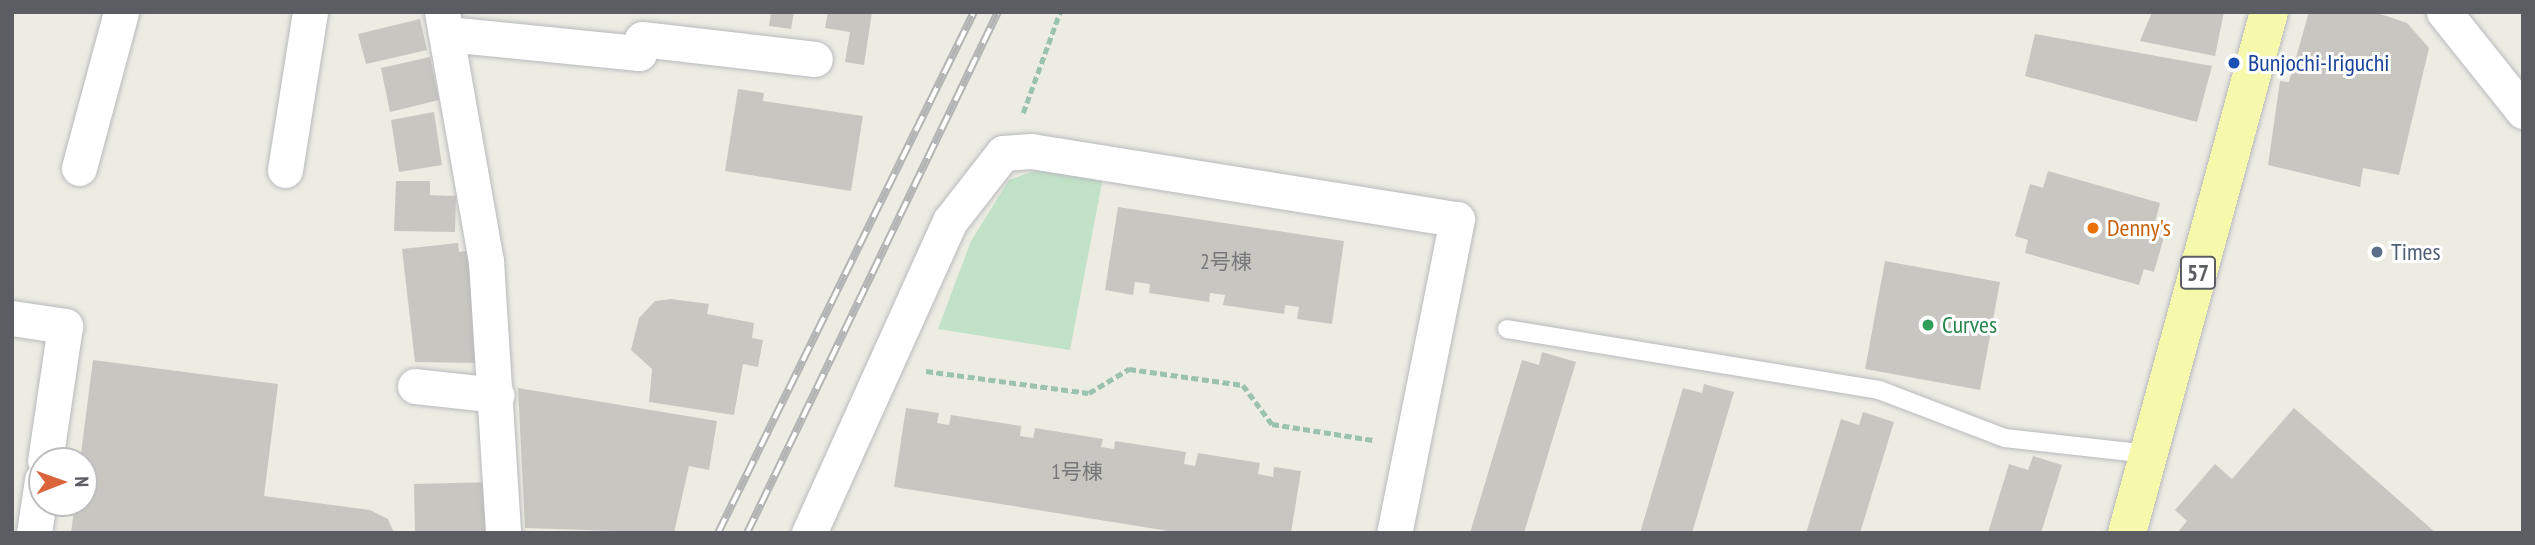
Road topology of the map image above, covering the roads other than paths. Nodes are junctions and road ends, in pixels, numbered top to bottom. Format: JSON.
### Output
{"nodes":[{"id":1,"x":121,"y":12,"type":"edge"},
{"id":2,"x":310,"y":12,"type":"edge"},
{"id":3,"x":2269,"y":12,"type":"edge"},
{"id":4,"x":2448,"y":14,"type":"edge"},
{"id":5,"x":445,"y":23,"type":"edge"},
{"id":6,"x":815,"y":59,"type":"dead end"},
{"id":7,"x":2523,"y":111,"type":"edge"},
{"id":8,"x":79,"y":168,"type":"dead end"},
{"id":9,"x":285,"y":170,"type":"dead end"},
{"id":10,"x":12,"y":318,"type":"edge"},
{"id":11,"x":1507,"y":329,"type":"dead end"},
{"id":12,"x":415,"y":386,"type":"dead end"},
{"id":13,"x":497,"y":396,"type":"junction"},
{"id":14,"x":47,"y":447,"type":"edge"},
{"id":15,"x":2148,"y":454,"type":"junction"},
{"id":16,"x":503,"y":533,"type":"edge"},
{"id":17,"x":809,"y":533,"type":"edge"},
{"id":18,"x":1394,"y":533,"type":"edge"},
{"id":19,"x":2127,"y":533,"type":"edge"}],
"edges":[{"from":1,"to":8,"type":"street"},
{"from":2,"to":9,"type":"street"},
{"from":3,"to":15,"type":"main road","number":"57"},
{"from":4,"to":7,"type":"street"},
{"from":5,"to":6,"type":"street"},
{"from":5,"to":13,"type":"street"},
{"from":10,"to":14,"type":"street"},
{"from":11,"to":15,"type":"lane"},
{"from":12,"to":13,"type":"street"},
{"from":13,"to":16,"type":"street"},
{"from":15,"to":19,"type":"main road","number":"57"},
{"from":17,"to":18,"type":"street"}]}
